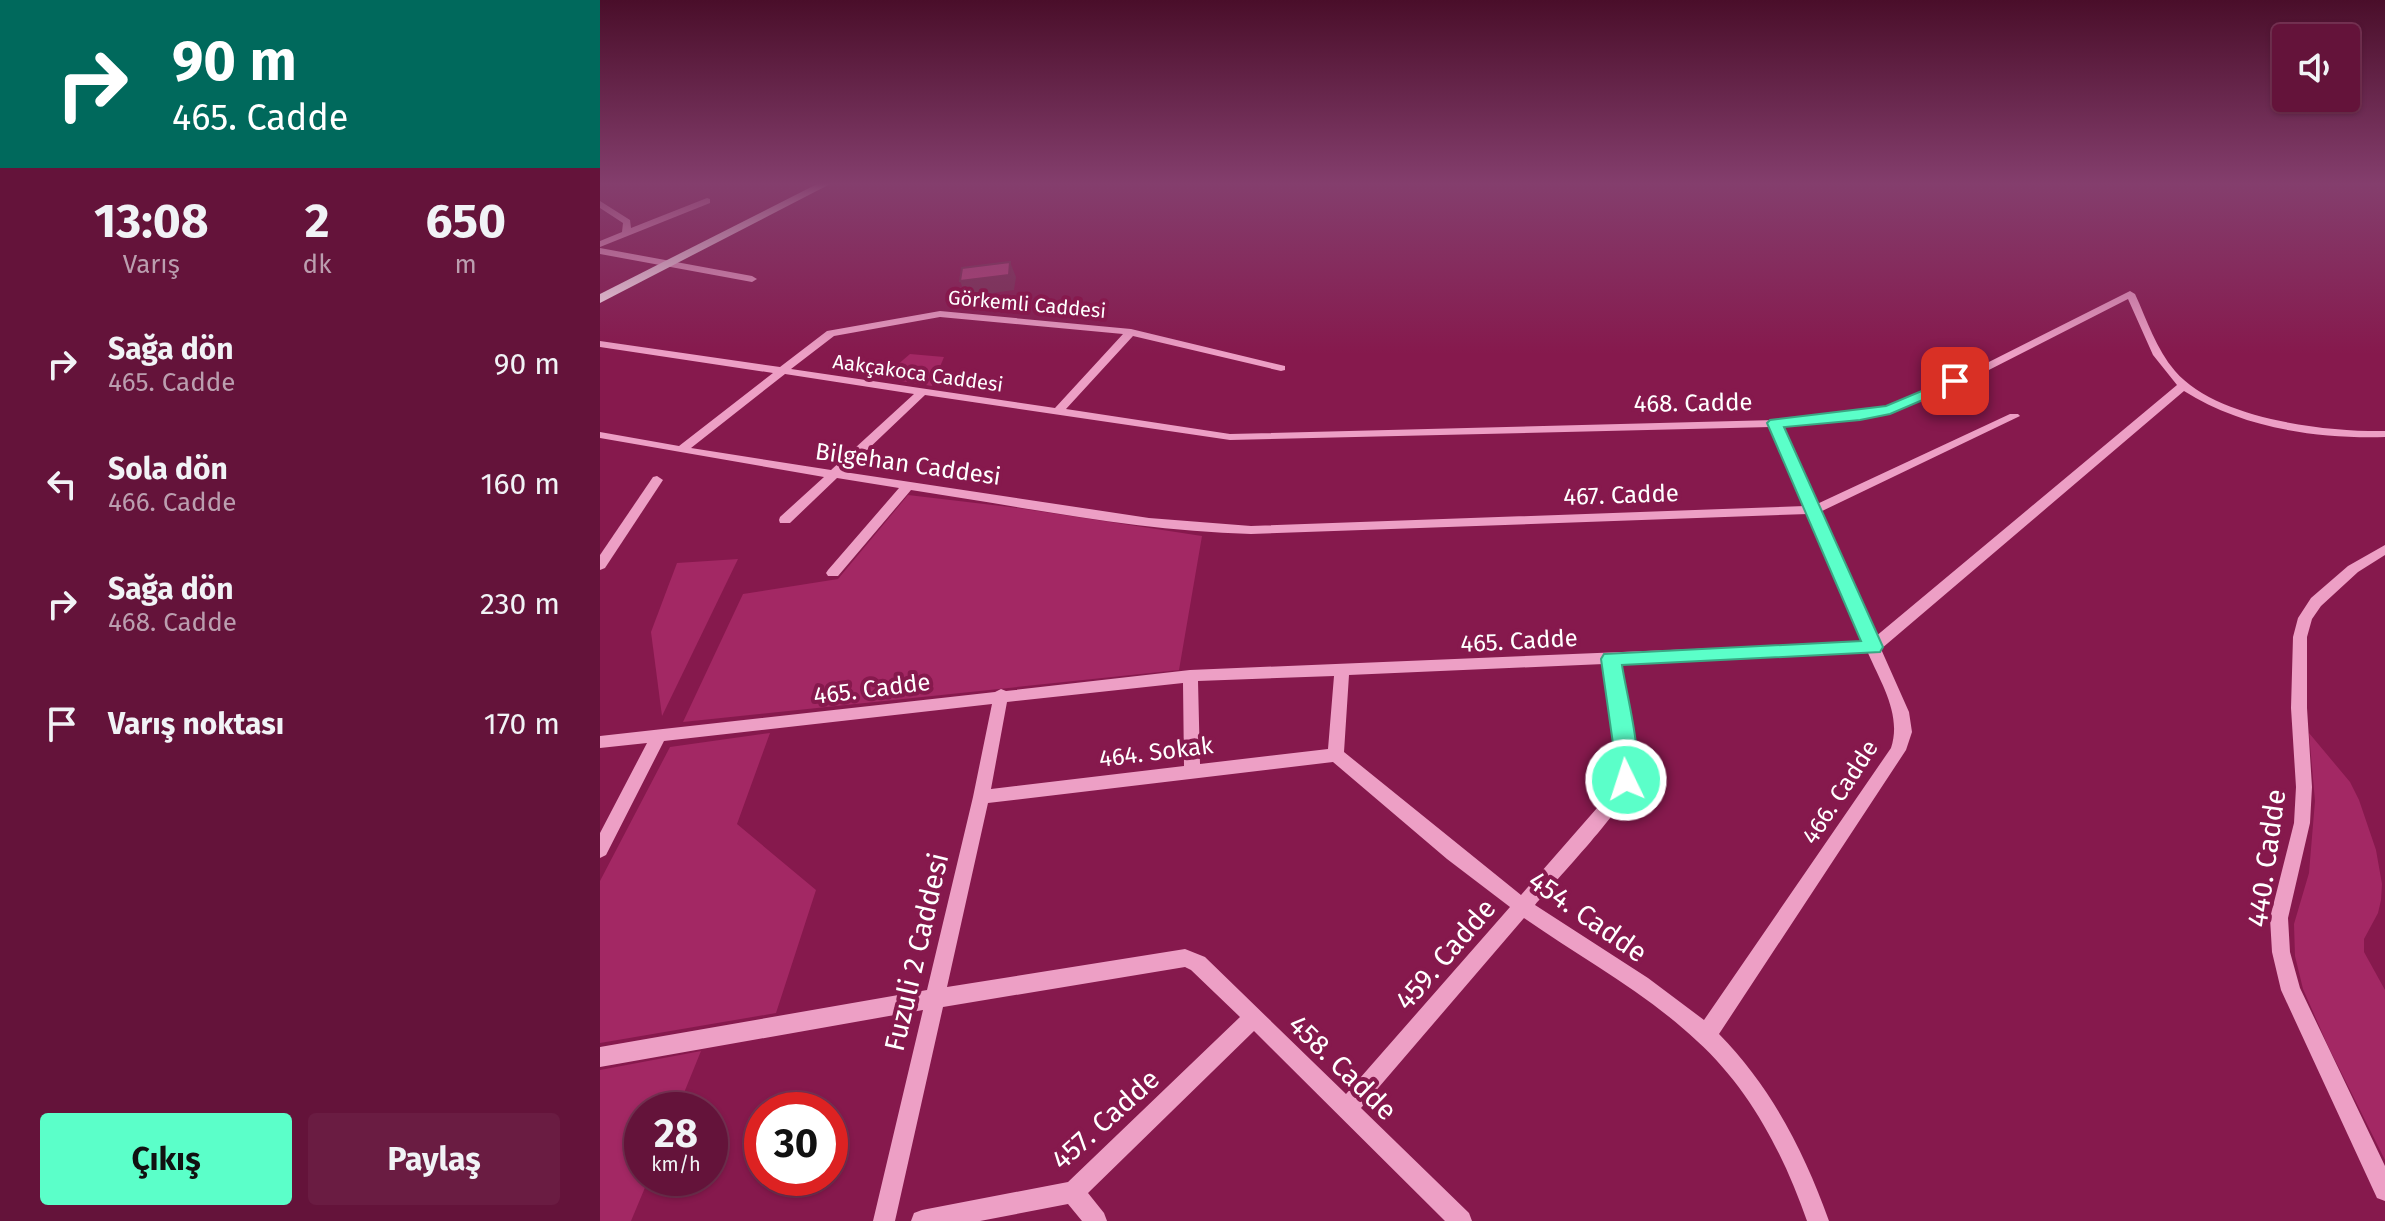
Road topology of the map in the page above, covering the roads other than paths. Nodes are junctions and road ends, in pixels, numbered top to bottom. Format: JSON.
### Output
{"nodes":[{"id":1,"x":714,"y":240,"type":"edge"},
{"id":2,"x":600,"y":251,"type":"edge"},
{"id":3,"x":668,"y":263,"type":"junction"},
{"id":4,"x":752,"y":279,"type":"dead end"},
{"id":5,"x":600,"y":299,"type":"edge"},
{"id":6,"x":1131,"y":332,"type":"junction"},
{"id":7,"x":602,"y":345,"type":"edge"},
{"id":8,"x":1281,"y":368,"type":"dead end"},
{"id":9,"x":781,"y":371,"type":"junction"},
{"id":10,"x":2183,"y":386,"type":"junction"},
{"id":11,"x":921,"y":393,"type":"junction"},
{"id":12,"x":1059,"y":410,"type":"junction"},
{"id":13,"x":2014,"y":416,"type":"dead end"},
{"id":14,"x":1775,"y":423,"type":"junction"},
{"id":15,"x":2385,"y":434,"type":"edge"},
{"id":16,"x":600,"y":435,"type":"edge"},
{"id":17,"x":1230,"y":437,"type":"joint"},
{"id":18,"x":681,"y":450,"type":"junction"},
{"id":19,"x":833,"y":476,"type":"junction"},
{"id":20,"x":657,"y":480,"type":"dead end"},
{"id":21,"x":908,"y":486,"type":"junction"},
{"id":22,"x":1814,"y":510,"type":"junction"},
{"id":23,"x":785,"y":520,"type":"dead end"},
{"id":24,"x":1210,"y":530,"type":"joint"},
{"id":25,"x":2385,"y":549,"type":"edge"},
{"id":26,"x":601,"y":563,"type":"edge"},
{"id":27,"x":833,"y":573,"type":"dead end"},
{"id":28,"x":1873,"y":647,"type":"junction"},
{"id":29,"x":1611,"y":659,"type":"junction"},
{"id":30,"x":1342,"y":670,"type":"junction"},
{"id":31,"x":1190,"y":676,"type":"junction"},
{"id":32,"x":1001,"y":695,"type":"junction"},
{"id":33,"x":659,"y":736,"type":"junction"},
{"id":34,"x":600,"y":742,"type":"edge"},
{"id":35,"x":1336,"y":755,"type":"junction"},
{"id":36,"x":1192,"y":771,"type":"junction"},
{"id":37,"x":981,"y":797,"type":"junction"},
{"id":38,"x":600,"y":850,"type":"edge"},
{"id":39,"x":1524,"y":908,"type":"junction"},
{"id":40,"x":934,"y":998,"type":"junction"},
{"id":41,"x":1253,"y":1018,"type":"junction"},
{"id":42,"x":1706,"y":1035,"type":"junction"},
{"id":43,"x":600,"y":1057,"type":"edge"},
{"id":44,"x":1346,"y":1109,"type":"junction"},
{"id":45,"x":2385,"y":1190,"type":"edge"},
{"id":46,"x":1073,"y":1192,"type":"junction"},
{"id":47,"x":884,"y":1221,"type":"edge"},
{"id":48,"x":922,"y":1221,"type":"edge"},
{"id":49,"x":1096,"y":1221,"type":"edge"},
{"id":50,"x":1461,"y":1221,"type":"edge"},
{"id":51,"x":1818,"y":1221,"type":"edge"}],
"edges":[{"from":1,"to":3,"type":"main road"},
{"from":2,"to":3,"type":"street"},
{"from":3,"to":4,"type":"street"},
{"from":3,"to":5,"type":"main road"},
{"from":6,"to":8,"type":"street","name":"Görkemli Caddesi"},
{"from":6,"to":9,"type":"street","name":"Görkemli Caddesi"},
{"from":6,"to":12,"type":"street"},
{"from":7,"to":9,"type":"street","name":"Aakçakoca Caddesi"},
{"from":9,"to":11,"type":"street","name":"Aakçakoca Caddesi"},
{"from":9,"to":18,"type":"street","name":"Görkemli Caddesi"},
{"from":10,"to":14,"type":"street","name":"468. Cadde"},
{"from":10,"to":15,"type":"street"},
{"from":10,"to":28,"type":"street"},
{"from":11,"to":12,"type":"street","name":"Aakçakoca Caddesi"},
{"from":11,"to":19,"type":"street"},
{"from":12,"to":17,"type":"street","name":"Aakçakoca Caddesi"},
{"from":13,"to":22,"type":"street","name":"467. Cadde"},
{"from":14,"to":17,"type":"street","name":"468. Cadde"},
{"from":14,"to":22,"type":"street","name":"466. Cadde"},
{"from":16,"to":18,"type":"street","name":"Bilgehan Caddesi"},
{"from":18,"to":19,"type":"street","name":"Bilgehan Caddesi"},
{"from":19,"to":21,"type":"street","name":"Bilgehan Caddesi"},
{"from":19,"to":23,"type":"street"},
{"from":20,"to":26,"type":"street"},
{"from":21,"to":24,"type":"street","name":"Bilgehan Caddesi"},
{"from":21,"to":27,"type":"street"},
{"from":22,"to":24,"type":"street","name":"467. Cadde"},
{"from":22,"to":28,"type":"street","name":"466. Cadde"},
{"from":25,"to":45,"type":"street","name":"440. Cadde"},
{"from":28,"to":29,"type":"street","name":"465. Cadde"},
{"from":28,"to":42,"type":"street","name":"466. Cadde"},
{"from":29,"to":30,"type":"street","name":"465. Cadde"},
{"from":29,"to":39,"type":"street","name":"459. Cadde"},
{"from":30,"to":31,"type":"street","name":"465. Cadde"},
{"from":30,"to":35,"type":"street"},
{"from":31,"to":32,"type":"street","name":"465. Cadde"},
{"from":31,"to":36,"type":"street"},
{"from":32,"to":33,"type":"street","name":"465. Cadde"},
{"from":32,"to":37,"type":"street","name":"Fuzuli 2 Caddesi"},
{"from":33,"to":34,"type":"street","name":"465. Cadde"},
{"from":33,"to":38,"type":"street"},
{"from":35,"to":36,"type":"street","name":"464. Sokak"},
{"from":35,"to":39,"type":"street","name":"454. Cadde"},
{"from":36,"to":37,"type":"street","name":"464. Sokak"},
{"from":37,"to":40,"type":"street","name":"Fuzuli 2 Caddesi"},
{"from":39,"to":42,"type":"street","name":"454. Cadde"},
{"from":39,"to":44,"type":"street","name":"459. Cadde"},
{"from":40,"to":41,"type":"street","name":"458. Cadde"},
{"from":40,"to":43,"type":"street"},
{"from":40,"to":47,"type":"street","name":"Fuzuli 2 Caddesi"},
{"from":41,"to":44,"type":"street","name":"458. Cadde"},
{"from":41,"to":46,"type":"street","name":"457. Cadde"},
{"from":42,"to":51,"type":"street","name":"454. Cadde"},
{"from":44,"to":50,"type":"street","name":"458. Cadde"},
{"from":46,"to":48,"type":"street","name":"457. Cadde"},
{"from":46,"to":49,"type":"street"}]}
